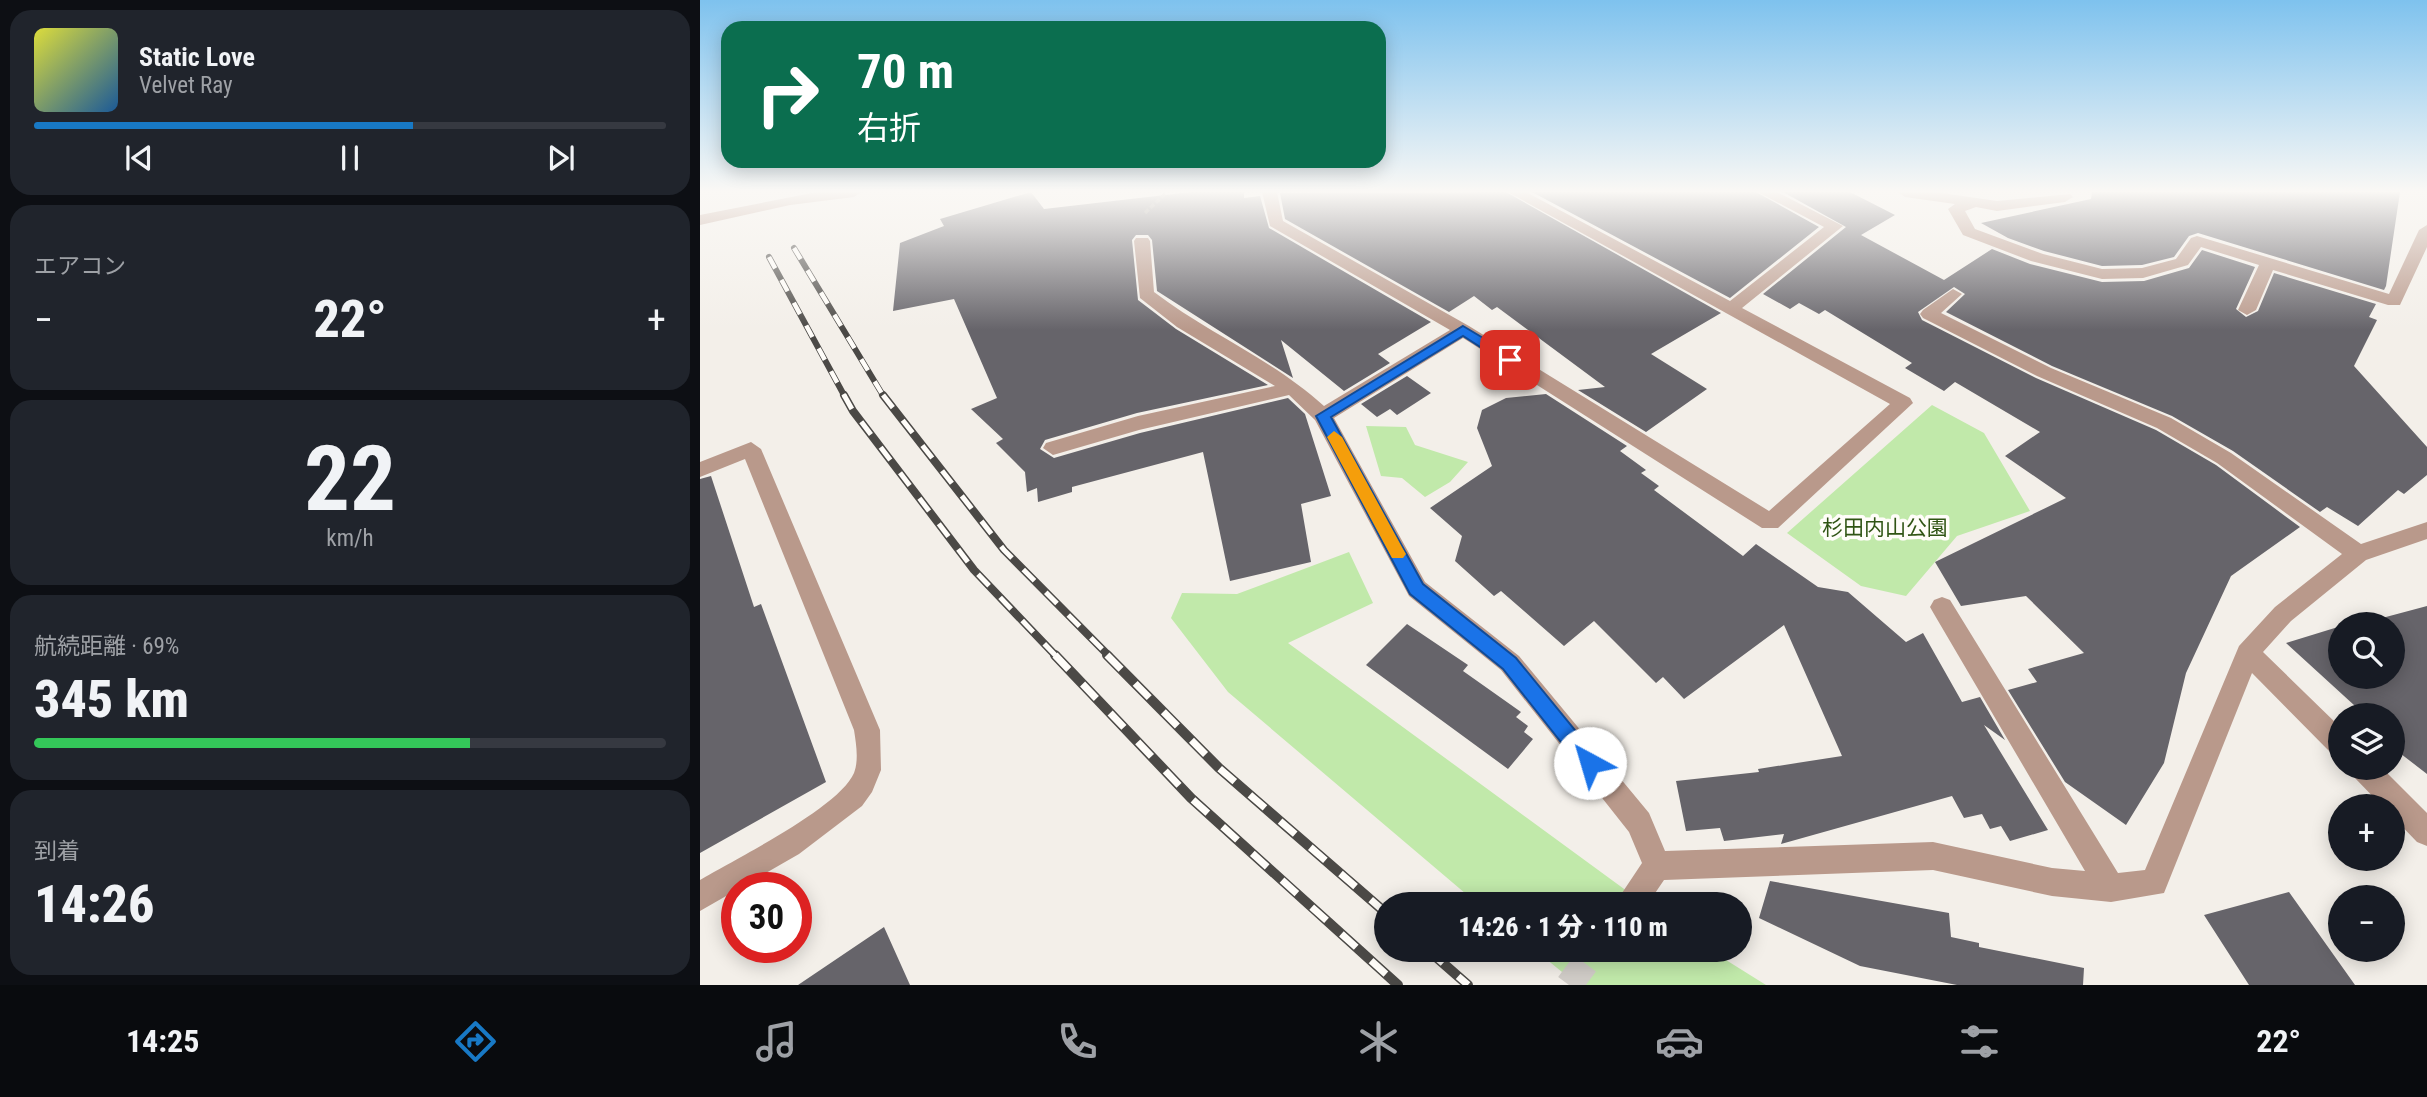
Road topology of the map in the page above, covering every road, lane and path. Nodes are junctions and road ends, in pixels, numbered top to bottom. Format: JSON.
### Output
{"nodes":[{"id":1,"x":1302,"y":238,"type":"edge"},
{"id":2,"x":1601,"y":238,"type":"edge"},
{"id":3,"x":1820,"y":238,"type":"edge"},
{"id":4,"x":1984,"y":238,"type":"edge"},
{"id":5,"x":2423,"y":238,"type":"edge"},
{"id":6,"x":1142,"y":241,"type":"dead end"},
{"id":7,"x":2269,"y":261,"type":"junction"},
{"id":8,"x":1953,"y":294,"type":"dead end"},
{"id":9,"x":1732,"y":308,"type":"junction"},
{"id":10,"x":2247,"y":310,"type":"dead end"},
{"id":11,"x":1463,"y":330,"type":"junction"},
{"id":12,"x":1293,"y":388,"type":"junction"},
{"id":13,"x":1323,"y":416,"type":"junction"},
{"id":14,"x":1053,"y":448,"type":"dead end"},
{"id":15,"x":700,"y":470,"type":"edge"},
{"id":16,"x":2427,"y":530,"type":"edge"},
{"id":17,"x":2358,"y":554,"type":"junction"},
{"id":18,"x":1942,"y":607,"type":"dead end"},
{"id":19,"x":2248,"y":653,"type":"junction"},
{"id":20,"x":2328,"y":732,"type":"edge"},
{"id":21,"x":2375,"y":780,"type":"edge"},
{"id":22,"x":2427,"y":832,"type":"edge"},
{"id":23,"x":1657,"y":866,"type":"junction"},
{"id":24,"x":2111,"y":888,"type":"junction"},
{"id":25,"x":1638,"y":892,"type":"edge"},
{"id":26,"x":700,"y":896,"type":"edge"}],
"edges":[{"from":1,"to":11,"type":"street"},
{"from":2,"to":9,"type":"street"},
{"from":3,"to":9,"type":"street"},
{"from":4,"to":7,"type":"street"},
{"from":5,"to":7,"type":"street"},
{"from":6,"to":12,"type":"street"},
{"from":7,"to":10,"type":"street"},
{"from":8,"to":17,"type":"street"},
{"from":9,"to":11,"type":"street"},
{"from":11,"to":13,"type":"street"},
{"from":12,"to":13,"type":"street"},
{"from":12,"to":14,"type":"street"},
{"from":13,"to":23,"type":"street"},
{"from":15,"to":26,"type":"street"},
{"from":16,"to":17,"type":"street"},
{"from":17,"to":19,"type":"street"},
{"from":18,"to":24,"type":"street"},
{"from":19,"to":20,"type":"street"},
{"from":19,"to":24,"type":"street"},
{"from":21,"to":22,"type":"street"},
{"from":23,"to":24,"type":"street"},
{"from":23,"to":25,"type":"street"}]}
